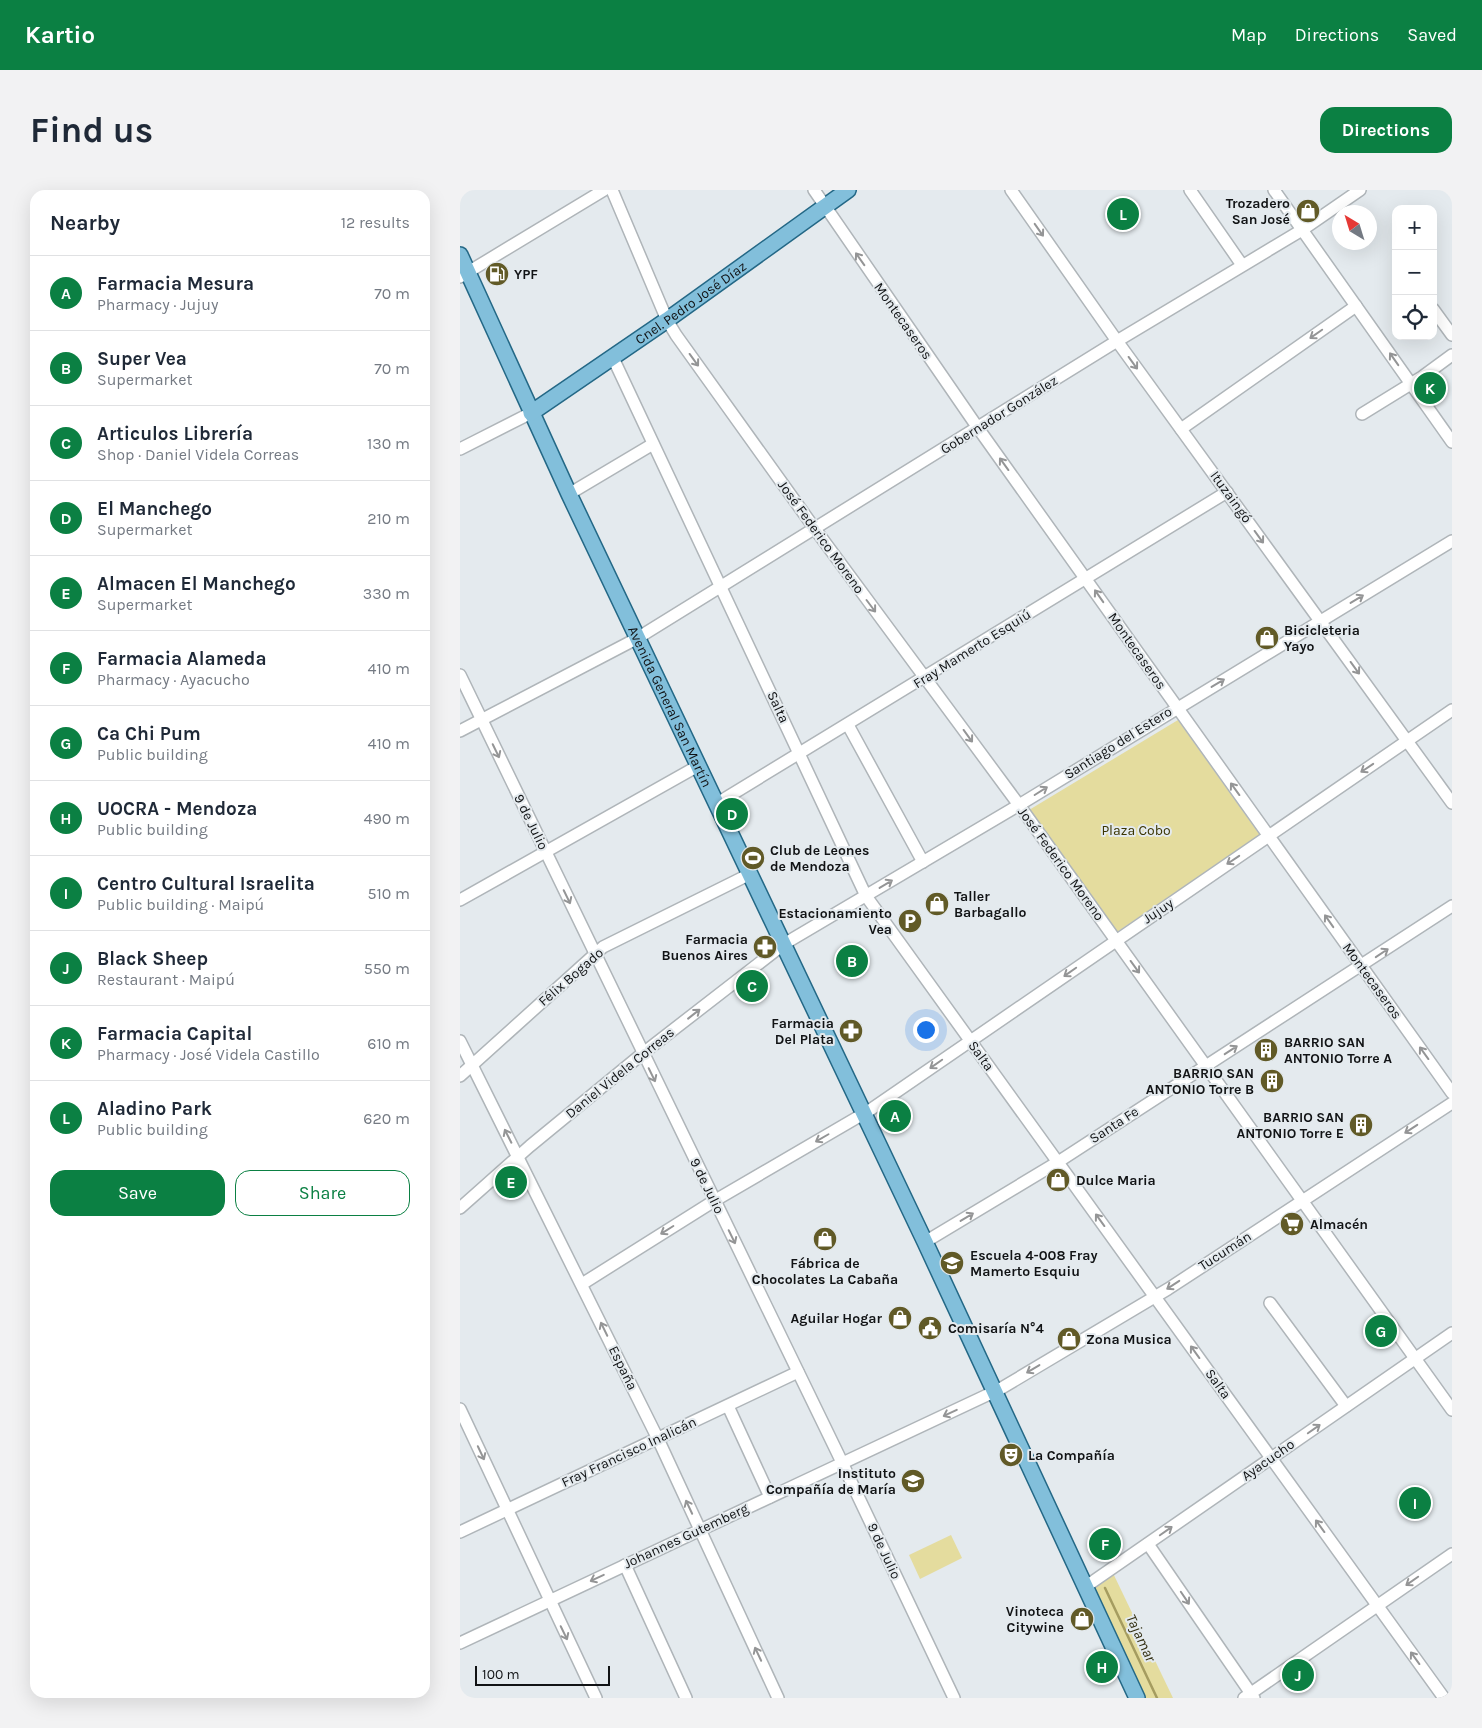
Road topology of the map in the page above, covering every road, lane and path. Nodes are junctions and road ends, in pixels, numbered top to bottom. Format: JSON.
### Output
{"nodes":[{"id":1,"x":604,"y":190,"type":"edge"},
{"id":2,"x":612,"y":190,"type":"edge"},
{"id":3,"x":814,"y":190,"type":"edge"},
{"id":4,"x":848,"y":190,"type":"edge"},
{"id":5,"x":1011,"y":190,"type":"edge"},
{"id":6,"x":1190,"y":190,"type":"edge"},
{"id":7,"x":1274,"y":190,"type":"edge"},
{"id":8,"x":1360,"y":190,"type":"edge"},
{"id":9,"x":824,"y":208,"type":"junction"},
{"id":10,"x":1302,"y":230,"type":"junction"},
{"id":11,"x":460,"y":255,"type":"edge"},
{"id":12,"x":1242,"y":265,"type":"junction"},
{"id":13,"x":464,"y":275,"type":"edge"},
{"id":14,"x":1356,"y":306,"type":"junction"},
{"id":15,"x":1437,"y":314,"type":"edge"},
{"id":16,"x":667,"y":320,"type":"junction"},
{"id":17,"x":1452,"y":334,"type":"edge"},
{"id":18,"x":1117,"y":341,"type":"junction"},
{"id":19,"x":1452,"y":355,"type":"edge"},
{"id":20,"x":613,"y":358,"type":"junction"},
{"id":21,"x":1411,"y":383,"type":"junction"},
{"id":22,"x":531,"y":413,"type":"junction"},
{"id":23,"x":1362,"y":414,"type":"dead end"},
{"id":24,"x":978,"y":428,"type":"junction"},
{"id":25,"x":1181,"y":429,"type":"junction"},
{"id":26,"x":1452,"y":442,"type":"edge"},
{"id":27,"x":653,"y":444,"type":"junction"},
{"id":28,"x":460,"y":449,"type":"edge"},
{"id":29,"x":1227,"y":492,"type":"junction"},
{"id":30,"x":568,"y":494,"type":"junction"},
{"id":31,"x":815,"y":529,"type":"junction"},
{"id":32,"x":1452,"y":541,"type":"edge"},
{"id":33,"x":1086,"y":578,"type":"junction"},
{"id":34,"x":722,"y":587,"type":"junction"},
{"id":35,"x":1320,"y":622,"type":"junction"},
{"id":36,"x":636,"y":638,"type":"junction"},
{"id":37,"x":460,"y":675,"type":"edge"},
{"id":38,"x":924,"y":677,"type":"junction"},
{"id":39,"x":1176,"y":708,"type":"junction"},
{"id":40,"x":1452,"y":710,"type":"edge"},
{"id":41,"x":482,"y":721,"type":"junction"},
{"id":42,"x":848,"y":725,"type":"junction"},
{"id":43,"x":460,"y":731,"type":"edge"},
{"id":44,"x":1407,"y":741,"type":"junction"},
{"id":45,"x":800,"y":754,"type":"junction"},
{"id":46,"x":698,"y":766,"type":"junction"},
{"id":47,"x":1452,"y":803,"type":"edge"},
{"id":48,"x":716,"y":804,"type":"junction"},
{"id":49,"x":1019,"y":805,"type":"junction"},
{"id":50,"x":1269,"y":836,"type":"junction"},
{"id":51,"x":545,"y":851,"type":"junction"},
{"id":52,"x":923,"y":862,"type":"junction"},
{"id":53,"x":750,"y":874,"type":"junction"},
{"id":54,"x":866,"y":896,"type":"junction"},
{"id":55,"x":460,"y":900,"type":"edge"},
{"id":56,"x":1452,"y":906,"type":"edge"},
{"id":57,"x":1116,"y":940,"type":"junction"},
{"id":58,"x":784,"y":944,"type":"junction"},
{"id":59,"x":595,"y":953,"type":"junction"},
{"id":60,"x":1361,"y":966,"type":"junction"},
{"id":61,"x":460,"y":1040,"type":"edge"},
{"id":62,"x":970,"y":1040,"type":"junction"},
{"id":63,"x":642,"y":1054,"type":"junction"},
{"id":64,"x":472,"y":1065,"type":"junction"},
{"id":65,"x":1206,"y":1066,"type":"junction"},
{"id":66,"x":460,"y":1076,"type":"edge"},
{"id":67,"x":1452,"y":1093,"type":"edge"},
{"id":68,"x":1452,"y":1103,"type":"edge"},
{"id":69,"x":864,"y":1113,"type":"junction"},
{"id":70,"x":518,"y":1156,"type":"junction"},
{"id":71,"x":1058,"y":1162,"type":"junction"},
{"id":72,"x":714,"y":1201,"type":"junction"},
{"id":73,"x":1301,"y":1202,"type":"junction"},
{"id":74,"x":460,"y":1208,"type":"edge"},
{"id":75,"x":925,"y":1242,"type":"junction"},
{"id":76,"x":582,"y":1284,"type":"junction"},
{"id":77,"x":1155,"y":1297,"type":"junction"},
{"id":78,"x":1270,"y":1303,"type":"dead end"},
{"id":79,"x":1452,"y":1333,"type":"edge"},
{"id":80,"x":1414,"y":1359,"type":"junction"},
{"id":81,"x":798,"y":1372,"type":"junction"},
{"id":82,"x":994,"y":1392,"type":"junction"},
{"id":83,"x":728,"y":1406,"type":"junction"},
{"id":84,"x":1346,"y":1406,"type":"junction"},
{"id":85,"x":460,"y":1409,"type":"edge"},
{"id":86,"x":1452,"y":1410,"type":"edge"},
{"id":87,"x":658,"y":1439,"type":"junction"},
{"id":88,"x":1271,"y":1458,"type":"junction"},
{"id":89,"x":842,"y":1463,"type":"junction"},
{"id":90,"x":770,"y":1497,"type":"junction"},
{"id":91,"x":507,"y":1510,"type":"junction"},
{"id":92,"x":700,"y":1530,"type":"junction"},
{"id":93,"x":460,"y":1532,"type":"edge"},
{"id":94,"x":1148,"y":1544,"type":"junction"},
{"id":95,"x":1452,"y":1554,"type":"edge"},
{"id":96,"x":624,"y":1565,"type":"junction"},
{"id":97,"x":1085,"y":1587,"type":"junction"},
{"id":98,"x":549,"y":1601,"type":"junction"},
{"id":99,"x":1377,"y":1605,"type":"junction"},
{"id":100,"x":460,"y":1642,"type":"edge"},
{"id":101,"x":1249,"y":1696,"type":"edge"},
{"id":102,"x":596,"y":1698,"type":"edge"},
{"id":103,"x":686,"y":1698,"type":"edge"},
{"id":104,"x":778,"y":1698,"type":"edge"},
{"id":105,"x":954,"y":1698,"type":"edge"},
{"id":106,"x":1137,"y":1698,"type":"edge"},
{"id":107,"x":1444,"y":1698,"type":"edge"}],
"edges":[{"from":1,"to":13,"type":"street"},
{"from":2,"to":16,"type":"street","name":"José Federico Moreno"},
{"from":3,"to":9,"type":"street","name":"Montecaseros"},
{"from":4,"to":9,"type":"main road","name":"Cnel. Pedro José Díaz"},
{"from":5,"to":18,"type":"street","name":"Ituzaingó","one_way":true},
{"from":6,"to":12,"type":"street"},
{"from":7,"to":10,"type":"street"},
{"from":8,"to":10,"type":"street","name":"Gobernador González"},
{"from":9,"to":16,"type":"main road","name":"Cnel. Pedro José Díaz"},
{"from":24,"to":9,"type":"street","name":"Montecaseros","one_way":true},
{"from":10,"to":12,"type":"street","name":"Gobernador González"},
{"from":10,"to":14,"type":"street"},
{"from":11,"to":13,"type":"main road","name":"Avenida General San Martín"},
{"from":12,"to":18,"type":"street","name":"Gobernador González"},
{"from":13,"to":22,"type":"main road","name":"Avenida General San Martín"},
{"from":21,"to":14,"type":"street","one_way":true},
{"from":14,"to":25,"type":"street","one_way":true},
{"from":15,"to":17,"type":"street"},
{"from":16,"to":20,"type":"main road","name":"Cnel. Pedro José Díaz"},
{"from":16,"to":31,"type":"street","name":"José Federico Moreno","one_way":true},
{"from":18,"to":24,"type":"street","name":"Gobernador González"},
{"from":18,"to":25,"type":"street","name":"Ituzaingó","one_way":true},
{"from":19,"to":21,"type":"street"},
{"from":20,"to":22,"type":"main road","name":"Cnel. Pedro José Díaz"},
{"from":20,"to":27,"type":"street","name":"Salta"},
{"from":21,"to":23,"type":"street"},
{"from":21,"to":26,"type":"street"},
{"from":22,"to":28,"type":"street"},
{"from":22,"to":30,"type":"main road","name":"Avenida General San Martín"},
{"from":24,"to":31,"type":"street","name":"Gobernador González"},
{"from":33,"to":24,"type":"street","name":"Montecaseros","one_way":true},
{"from":25,"to":29,"type":"street","name":"Ituzaingó"},
{"from":27,"to":30,"type":"street"},
{"from":27,"to":34,"type":"street","name":"Salta"},
{"from":29,"to":33,"type":"street","name":"Fray Mamerto Esquiú"},
{"from":29,"to":35,"type":"street","name":"Ituzaingó","one_way":true},
{"from":30,"to":36,"type":"main road","name":"Avenida General San Martín"},
{"from":31,"to":34,"type":"street","name":"Gobernador González"},
{"from":31,"to":38,"type":"street","name":"José Federico Moreno","one_way":true},
{"from":35,"to":32,"type":"street","name":"Santiago del Estero","one_way":true},
{"from":33,"to":38,"type":"street","name":"Fray Mamerto Esquiú"},
{"from":39,"to":33,"type":"street","name":"Montecaseros","one_way":true},
{"from":34,"to":36,"type":"street","name":"Gobernador González"},
{"from":34,"to":45,"type":"street","name":"Salta"},
{"from":39,"to":35,"type":"street","name":"Santiago del Estero","one_way":true},
{"from":35,"to":44,"type":"street","name":"Ituzaingó","one_way":true},
{"from":36,"to":41,"type":"street","name":"Gobernador González"},
{"from":36,"to":46,"type":"main road","name":"Avenida General San Martín"},
{"from":37,"to":41,"type":"street","name":"9 de Julio"},
{"from":38,"to":42,"type":"street","name":"Fray Mamerto Esquiú"},
{"from":38,"to":49,"type":"street","name":"José Federico Moreno","one_way":true},
{"from":49,"to":39,"type":"street","name":"Santiago del Estero","one_way":true},
{"from":50,"to":39,"type":"street","name":"Montecaseros","one_way":true},
{"from":40,"to":44,"type":"street","name":"Jujuy"},
{"from":41,"to":43,"type":"street","name":"Gobernador González"},
{"from":41,"to":51,"type":"street","name":"9 de Julio","one_way":true},
{"from":42,"to":45,"type":"street","name":"Fray Mamerto Esquiú"},
{"from":42,"to":52,"type":"street"},
{"from":44,"to":47,"type":"street","name":"Ituzaingó"},
{"from":44,"to":50,"type":"street","name":"Jujuy","one_way":true},
{"from":45,"to":48,"type":"street","name":"Fray Mamerto Esquiú"},
{"from":45,"to":54,"type":"street","name":"Salta"},
{"from":46,"to":48,"type":"main road","name":"Avenida General San Martín"},
{"from":46,"to":51,"type":"street"},
{"from":48,"to":53,"type":"main road","name":"Avenida General San Martín"},
{"from":49,"to":52,"type":"street","name":"Santiago del Estero"},
{"from":49,"to":57,"type":"street","name":"José Federico Moreno"},
{"from":50,"to":57,"type":"street","name":"Jujuy","one_way":true},
{"from":60,"to":50,"type":"street","name":"Montecaseros","one_way":true},
{"from":51,"to":55,"type":"street"},
{"from":51,"to":59,"type":"street","name":"9 de Julio","one_way":true},
{"from":54,"to":52,"type":"street","name":"Santiago del Estero","one_way":true},
{"from":53,"to":58,"type":"main road","name":"Avenida General San Martín"},
{"from":53,"to":59,"type":"street","name":"Félix Bogado"},
{"from":54,"to":58,"type":"street","name":"Santiago del Estero"},
{"from":54,"to":62,"type":"street","name":"Salta"},
{"from":60,"to":56,"type":"street","name":"Santa Fe","one_way":true},
{"from":57,"to":62,"type":"street","name":"Jujuy","one_way":true},
{"from":57,"to":65,"type":"street","name":"José Federico Moreno","one_way":true},
{"from":63,"to":58,"type":"street","name":"Daniel Videla Correas","one_way":true},
{"from":58,"to":69,"type":"main road","name":"Avenida General San Martín"},
{"from":59,"to":63,"type":"street","name":"9 de Julio"},
{"from":59,"to":64,"type":"street","name":"Félix Bogado"},
{"from":65,"to":60,"type":"street","name":"Santa Fe","one_way":true},
{"from":67,"to":60,"type":"street","name":"Montecaseros","one_way":true},
{"from":61,"to":64,"type":"street","name":"España"},
{"from":62,"to":69,"type":"street","name":"Jujuy","one_way":true},
{"from":62,"to":71,"type":"street","name":"Salta"},
{"from":63,"to":70,"type":"street","name":"Daniel Videla Correas"},
{"from":63,"to":72,"type":"street","name":"9 de Julio","one_way":true},
{"from":64,"to":66,"type":"street","name":"Félix Bogado"},
{"from":70,"to":64,"type":"street","name":"España","one_way":true},
{"from":65,"to":71,"type":"street","name":"Santa Fe"},
{"from":65,"to":73,"type":"street","name":"José Federico Moreno"},
{"from":68,"to":73,"type":"street","name":"Tucumán","one_way":true},
{"from":69,"to":72,"type":"street","name":"Jujuy","one_way":true},
{"from":69,"to":75,"type":"main road","name":"Avenida General San Martín"},
{"from":70,"to":74,"type":"street","name":"Daniel Videla Correas"},
{"from":70,"to":76,"type":"street","name":"España"},
{"from":75,"to":71,"type":"street","name":"Santa Fe","one_way":true},
{"from":77,"to":71,"type":"street","name":"Salta","one_way":true},
{"from":72,"to":76,"type":"street","name":"Jujuy","one_way":true},
{"from":72,"to":81,"type":"street","name":"9 de Julio","one_way":true},
{"from":73,"to":77,"type":"street","name":"Tucumán","one_way":true},
{"from":73,"to":80,"type":"street","name":"José Federico Moreno"},
{"from":75,"to":82,"type":"main road","name":"Avenida General San Martín"},
{"from":87,"to":76,"type":"street","name":"España","one_way":true},
{"from":77,"to":82,"type":"street","name":"Tucumán","one_way":true},
{"from":88,"to":77,"type":"street","name":"Salta","one_way":true},
{"from":78,"to":84,"type":"street"},
{"from":79,"to":80,"type":"street","name":"Ayacucho"},
{"from":80,"to":84,"type":"street","name":"Ayacucho"},
{"from":80,"to":86,"type":"street","name":"José Federico Moreno"},
{"from":81,"to":83,"type":"street","name":"Fray Francisco Inalicán"},
{"from":81,"to":89,"type":"street","name":"9 de Julio"},
{"from":82,"to":89,"type":"street","name":"Johannes Gutemberg","one_way":true},
{"from":82,"to":97,"type":"main road","name":"Avenida General San Martín"},
{"from":83,"to":87,"type":"street","name":"Fray Francisco Inalicán"},
{"from":83,"to":90,"type":"street"},
{"from":88,"to":84,"type":"street","name":"Ayacucho","one_way":true},
{"from":85,"to":91,"type":"street","one_way":true},
{"from":87,"to":91,"type":"street","name":"Fray Francisco Inalicán"},
{"from":92,"to":87,"type":"street","name":"España","one_way":true},
{"from":94,"to":88,"type":"street","name":"Ayacucho","one_way":true},
{"from":99,"to":88,"type":"street","name":"Salta","one_way":true},
{"from":89,"to":90,"type":"street","name":"Johannes Gutemberg"},
{"from":89,"to":105,"type":"street","name":"9 de Julio"},
{"from":90,"to":92,"type":"street","name":"Johannes Gutemberg"},
{"from":91,"to":93,"type":"street","name":"Fray Francisco Inalicán"},
{"from":91,"to":98,"type":"street"},
{"from":92,"to":96,"type":"street","name":"Johannes Gutemberg"},
{"from":104,"to":92,"type":"street","name":"España","one_way":true},
{"from":94,"to":97,"type":"street","name":"Ayacucho"},
{"from":94,"to":101,"type":"street","one_way":true},
{"from":95,"to":99,"type":"street","one_way":true},
{"from":96,"to":98,"type":"street","name":"Johannes Gutemberg","one_way":true},
{"from":96,"to":103,"type":"street"},
{"from":97,"to":106,"type":"main road","name":"Avenida General San Martín"},
{"from":98,"to":100,"type":"street","name":"Johannes Gutemberg"},
{"from":98,"to":102,"type":"street","one_way":true},
{"from":99,"to":101,"type":"street"},
{"from":107,"to":99,"type":"street","name":"Salta","one_way":true}]}
